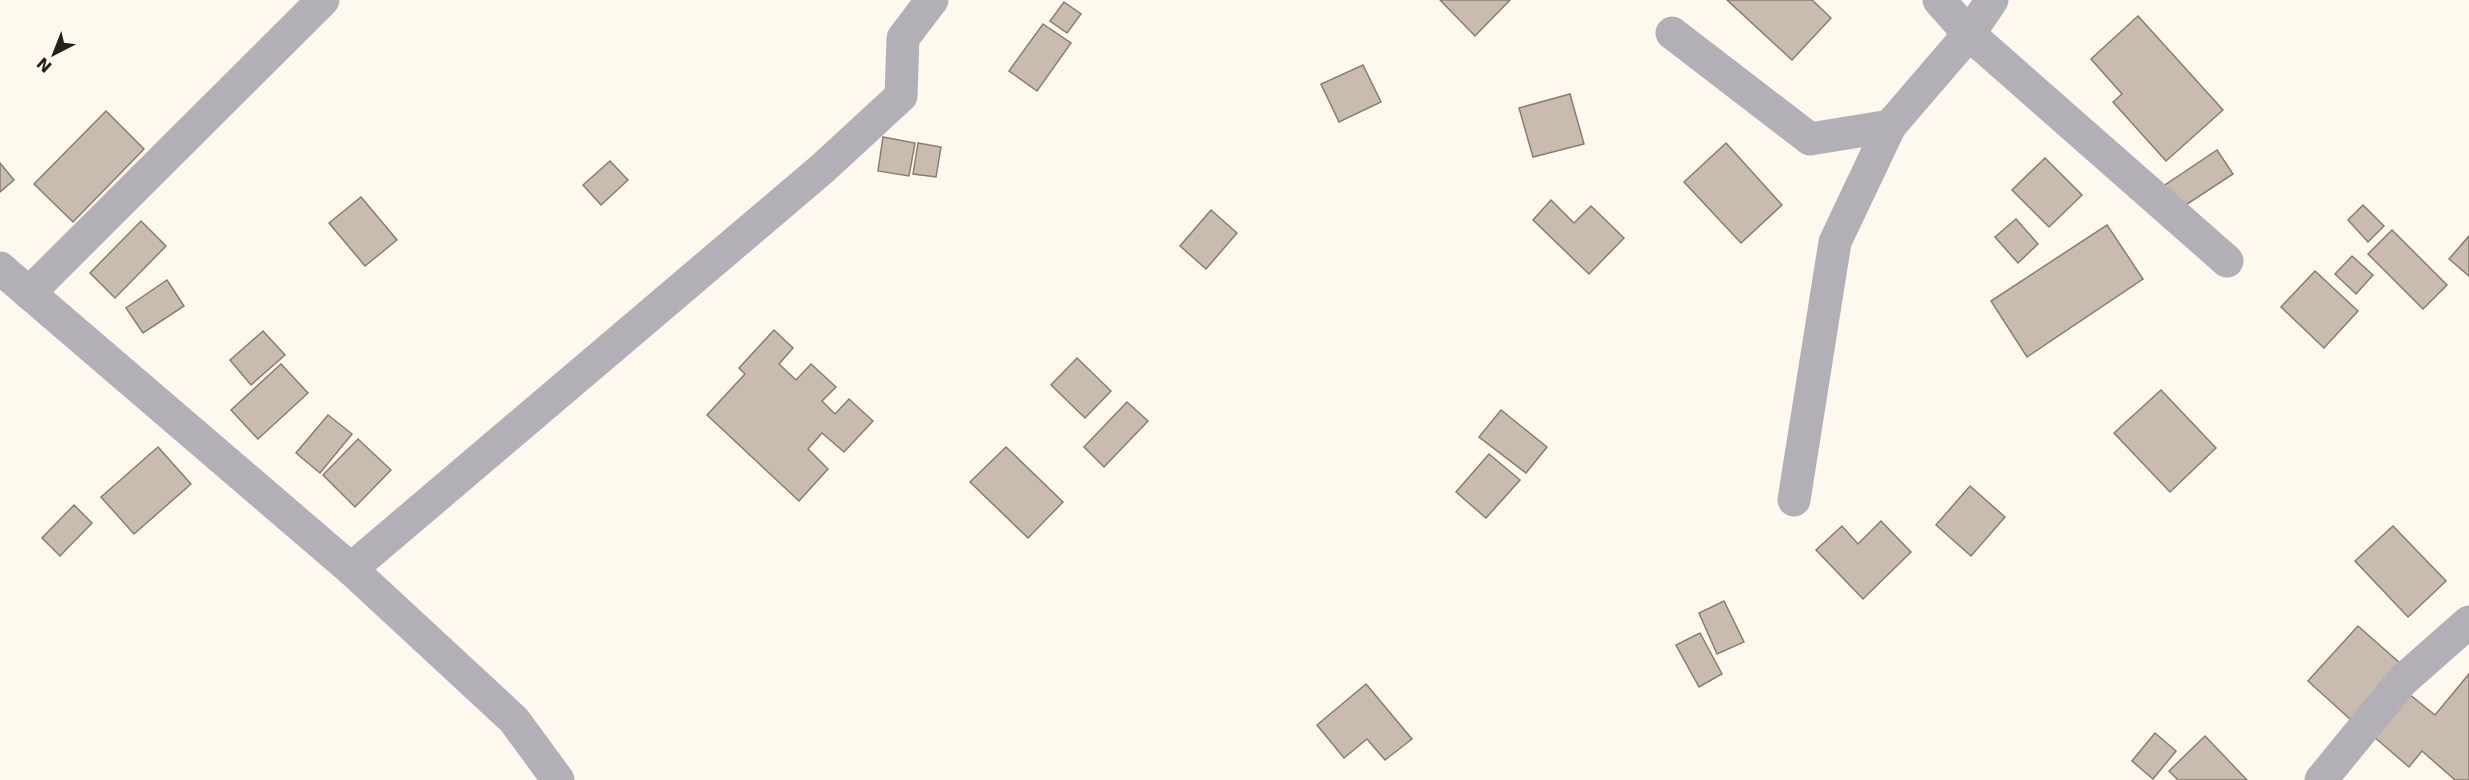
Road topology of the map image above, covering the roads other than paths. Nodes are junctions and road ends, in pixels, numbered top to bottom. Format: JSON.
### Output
{"nodes":[{"id":1,"x":323,"y":0,"type":"edge"},
{"id":2,"x":932,"y":0,"type":"edge"},
{"id":3,"x":1939,"y":0,"type":"edge"},
{"id":4,"x":1992,"y":0,"type":"edge"},
{"id":5,"x":1672,"y":33,"type":"dead end"},
{"id":6,"x":1969,"y":34,"type":"junction"},
{"id":7,"x":1890,"y":126,"type":"junction"},
{"id":8,"x":2227,"y":261,"type":"dead end"},
{"id":9,"x":0,"y":268,"type":"edge"},
{"id":10,"x":29,"y":293,"type":"junction"},
{"id":11,"x":1794,"y":500,"type":"dead end"},
{"id":12,"x":351,"y":569,"type":"junction"},
{"id":13,"x":2469,"y":622,"type":"edge"},
{"id":14,"x":558,"y":780,"type":"edge"},
{"id":15,"x":2321,"y":780,"type":"edge"}],
"edges":[{"from":1,"to":10,"type":"street"},
{"from":2,"to":12,"type":"street"},
{"from":3,"to":6,"type":"street"},
{"from":4,"to":6,"type":"street"},
{"from":5,"to":7,"type":"street"},
{"from":6,"to":7,"type":"street"},
{"from":6,"to":8,"type":"street"},
{"from":7,"to":11,"type":"street"},
{"from":9,"to":10,"type":"street"},
{"from":10,"to":12,"type":"street"},
{"from":12,"to":14,"type":"street"},
{"from":13,"to":15,"type":"street"}]}
